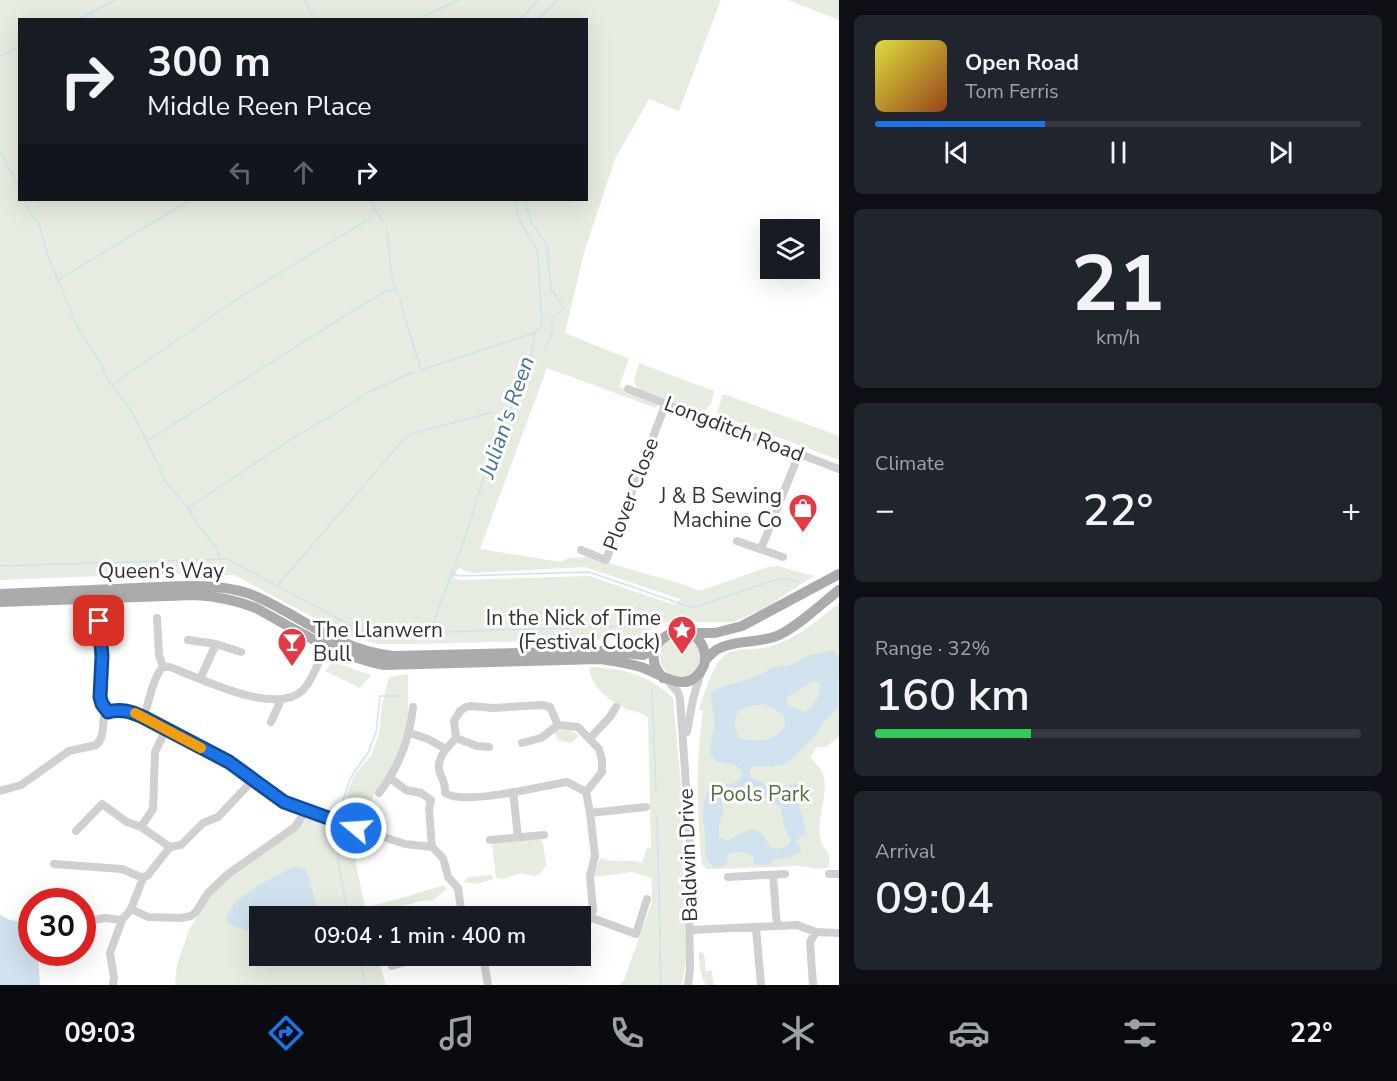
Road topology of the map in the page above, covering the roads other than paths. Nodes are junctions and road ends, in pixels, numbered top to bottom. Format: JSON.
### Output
{"nodes":[{"id":1,"x":628,"y":389,"type":"dead end"},
{"id":2,"x":666,"y":403,"type":"junction"},
{"id":3,"x":799,"y":454,"type":"junction"},
{"id":4,"x":839,"y":469,"type":"edge"},
{"id":5,"x":737,"y":540,"type":"dead end"},
{"id":6,"x":761,"y":549,"type":"junction"},
{"id":7,"x":581,"y":550,"type":"dead end"},
{"id":8,"x":783,"y":557,"type":"dead end"},
{"id":9,"x":839,"y":574,"type":"edge"},
{"id":10,"x":839,"y":590,"type":"edge"},
{"id":11,"x":0,"y":594,"type":"edge"},
{"id":12,"x":0,"y":602,"type":"edge"},
{"id":13,"x":157,"y":618,"type":"dead end"},
{"id":14,"x":99,"y":621,"type":"dead end"},
{"id":15,"x":687,"y":633,"type":"junction"},
{"id":16,"x":661,"y":639,"type":"junction"},
{"id":17,"x":188,"y":640,"type":"dead end"},
{"id":18,"x":328,"y":642,"type":"junction"},
{"id":19,"x":216,"y":644,"type":"junction"},
{"id":20,"x":241,"y":652,"type":"dead end"},
{"id":21,"x":704,"y":665,"type":"junction"},
{"id":22,"x":163,"y":667,"type":"junction"},
{"id":23,"x":200,"y":679,"type":"junction"},
{"id":24,"x":665,"y":679,"type":"junction"},
{"id":25,"x":281,"y":700,"type":"junction"},
{"id":26,"x":414,"y":707,"type":"dead end"},
{"id":27,"x":616,"y":707,"type":"dead end"},
{"id":28,"x":108,"y":712,"type":"junction"},
{"id":29,"x":143,"y":717,"type":"junction"},
{"id":30,"x":270,"y":722,"type":"dead end"},
{"id":31,"x":558,"y":725,"type":"junction"},
{"id":32,"x":166,"y":729,"type":"junction"},
{"id":33,"x":410,"y":733,"type":"junction"},
{"id":34,"x":456,"y":738,"type":"junction"},
{"id":35,"x":590,"y":738,"type":"junction"},
{"id":36,"x":685,"y":741,"type":"junction"},
{"id":37,"x":522,"y":742,"type":"dead end"},
{"id":38,"x":489,"y":747,"type":"dead end"},
{"id":39,"x":446,"y":749,"type":"junction"},
{"id":40,"x":390,"y":778,"type":"junction"},
{"id":41,"x":253,"y":780,"type":"junction"},
{"id":42,"x":0,"y":791,"type":"edge"},
{"id":43,"x":513,"y":792,"type":"junction"},
{"id":44,"x":586,"y":792,"type":"junction"},
{"id":45,"x":380,"y":793,"type":"dead end"},
{"id":46,"x":445,"y":793,"type":"junction"},
{"id":47,"x":431,"y":800,"type":"junction"},
{"id":48,"x":646,"y":807,"type":"dead end"},
{"id":49,"x":306,"y":811,"type":"junction"},
{"id":50,"x":590,"y":813,"type":"junction"},
{"id":51,"x":141,"y":827,"type":"junction"},
{"id":52,"x":76,"y":831,"type":"dead end"},
{"id":53,"x":544,"y":834,"type":"dead end"},
{"id":54,"x":518,"y":837,"type":"junction"},
{"id":55,"x":490,"y":840,"type":"dead end"},
{"id":56,"x":170,"y":847,"type":"junction"},
{"id":57,"x":432,"y":847,"type":"junction"},
{"id":58,"x":54,"y":864,"type":"dead end"},
{"id":59,"x":785,"y":874,"type":"dead end"},
{"id":60,"x":829,"y":874,"type":"dead end"},
{"id":61,"x":839,"y":874,"type":"edge"},
{"id":62,"x":773,"y":875,"type":"junction"},
{"id":63,"x":728,"y":877,"type":"dead end"},
{"id":64,"x":143,"y":878,"type":"junction"},
{"id":65,"x":647,"y":899,"type":"dead end"},
{"id":66,"x":461,"y":906,"type":"edge"},
{"id":67,"x":131,"y":909,"type":"junction"},
{"id":68,"x":591,"y":918,"type":"joint"},
{"id":69,"x":96,"y":920,"type":"edge"},
{"id":70,"x":122,"y":920,"type":"junction"},
{"id":71,"x":777,"y":926,"type":"junction"},
{"id":72,"x":756,"y":928,"type":"junction"},
{"id":73,"x":691,"y":930,"type":"junction"},
{"id":74,"x":816,"y":932,"type":"junction"},
{"id":75,"x":839,"y":933,"type":"edge"},
{"id":76,"x":485,"y":966,"type":"edge"},
{"id":77,"x":690,"y":970,"type":"junction"},
{"id":78,"x":113,"y":985,"type":"edge"},
{"id":79,"x":488,"y":985,"type":"edge"},
{"id":80,"x":688,"y":985,"type":"edge"},
{"id":81,"x":696,"y":985,"type":"edge"},
{"id":82,"x":760,"y":985,"type":"edge"},
{"id":83,"x":813,"y":985,"type":"edge"}],
"edges":[{"from":1,"to":2,"type":"street","name":"Longditch Road"},
{"from":2,"to":3,"type":"street","name":"Longditch Road"},
{"from":2,"to":7,"type":"street","name":"Plover Close"},
{"from":3,"to":4,"type":"street","name":"Longditch Road"},
{"from":3,"to":6,"type":"street"},
{"from":5,"to":6,"type":"street"},
{"from":6,"to":8,"type":"street"},
{"from":9,"to":15,"type":"main road","name":"Queen's Way"},
{"from":10,"to":21,"type":"main road","name":"Queen's Way"},
{"from":11,"to":18,"type":"main road","name":"Queen's Way"},
{"from":12,"to":18,"type":"main road","name":"Queen's Way"},
{"from":13,"to":22,"type":"street"},
{"from":14,"to":28,"type":"street"},
{"from":15,"to":16,"type":"main road","name":"Queen's Way"},
{"from":15,"to":21,"type":"main road"},
{"from":16,"to":18,"type":"main road","name":"Queen's Way"},
{"from":16,"to":24,"type":"main road"},
{"from":17,"to":19,"type":"street"},
{"from":18,"to":24,"type":"main road","name":"Queen's Way"},
{"from":18,"to":25,"type":"street"},
{"from":19,"to":20,"type":"street"},
{"from":19,"to":23,"type":"street"},
{"from":21,"to":24,"type":"main road","name":"Queen's Way"},
{"from":21,"to":36,"type":"street"},
{"from":22,"to":23,"type":"street"},
{"from":22,"to":29,"type":"street"},
{"from":23,"to":25,"type":"street"},
{"from":24,"to":36,"type":"street"},
{"from":25,"to":30,"type":"street"},
{"from":26,"to":33,"type":"street"},
{"from":27,"to":35,"type":"street"},
{"from":28,"to":29,"type":"street"},
{"from":28,"to":42,"type":"street"},
{"from":29,"to":32,"type":"street"},
{"from":31,"to":34,"type":"street"},
{"from":31,"to":35,"type":"street"},
{"from":31,"to":37,"type":"street"},
{"from":32,"to":41,"type":"street"},
{"from":32,"to":51,"type":"street"},
{"from":33,"to":39,"type":"street"},
{"from":33,"to":40,"type":"street"},
{"from":34,"to":38,"type":"street"},
{"from":34,"to":39,"type":"street"},
{"from":35,"to":44,"type":"street"},
{"from":36,"to":73,"type":"street","name":"Baldwin Drive"},
{"from":39,"to":46,"type":"street"},
{"from":40,"to":45,"type":"street"},
{"from":40,"to":47,"type":"street"},
{"from":41,"to":49,"type":"street"},
{"from":41,"to":56,"type":"street"},
{"from":43,"to":44,"type":"street"},
{"from":43,"to":46,"type":"street"},
{"from":43,"to":54,"type":"street"},
{"from":44,"to":50,"type":"street"},
{"from":46,"to":47,"type":"street"},
{"from":47,"to":57,"type":"street"},
{"from":48,"to":50,"type":"street"},
{"from":49,"to":57,"type":"street"},
{"from":49,"to":67,"type":"street"},
{"from":50,"to":68,"type":"street"},
{"from":51,"to":52,"type":"street"},
{"from":51,"to":56,"type":"street"},
{"from":53,"to":54,"type":"street"},
{"from":54,"to":55,"type":"street"},
{"from":56,"to":64,"type":"street"},
{"from":57,"to":66,"type":"street"},
{"from":58,"to":64,"type":"street"},
{"from":59,"to":62,"type":"street"},
{"from":60,"to":61,"type":"street"},
{"from":62,"to":63,"type":"street"},
{"from":62,"to":71,"type":"street"},
{"from":64,"to":67,"type":"street"},
{"from":65,"to":68,"type":"street"},
{"from":67,"to":70,"type":"street"},
{"from":69,"to":70,"type":"street"},
{"from":70,"to":78,"type":"street"},
{"from":71,"to":72,"type":"street"},
{"from":71,"to":74,"type":"street"},
{"from":72,"to":73,"type":"street"},
{"from":72,"to":82,"type":"street"},
{"from":73,"to":77,"type":"street","name":"Baldwin Drive"},
{"from":74,"to":75,"type":"street"},
{"from":74,"to":83,"type":"street"},
{"from":76,"to":79,"type":"street"},
{"from":77,"to":80,"type":"street","name":"Baldwin Drive"},
{"from":77,"to":81,"type":"street"}]}
